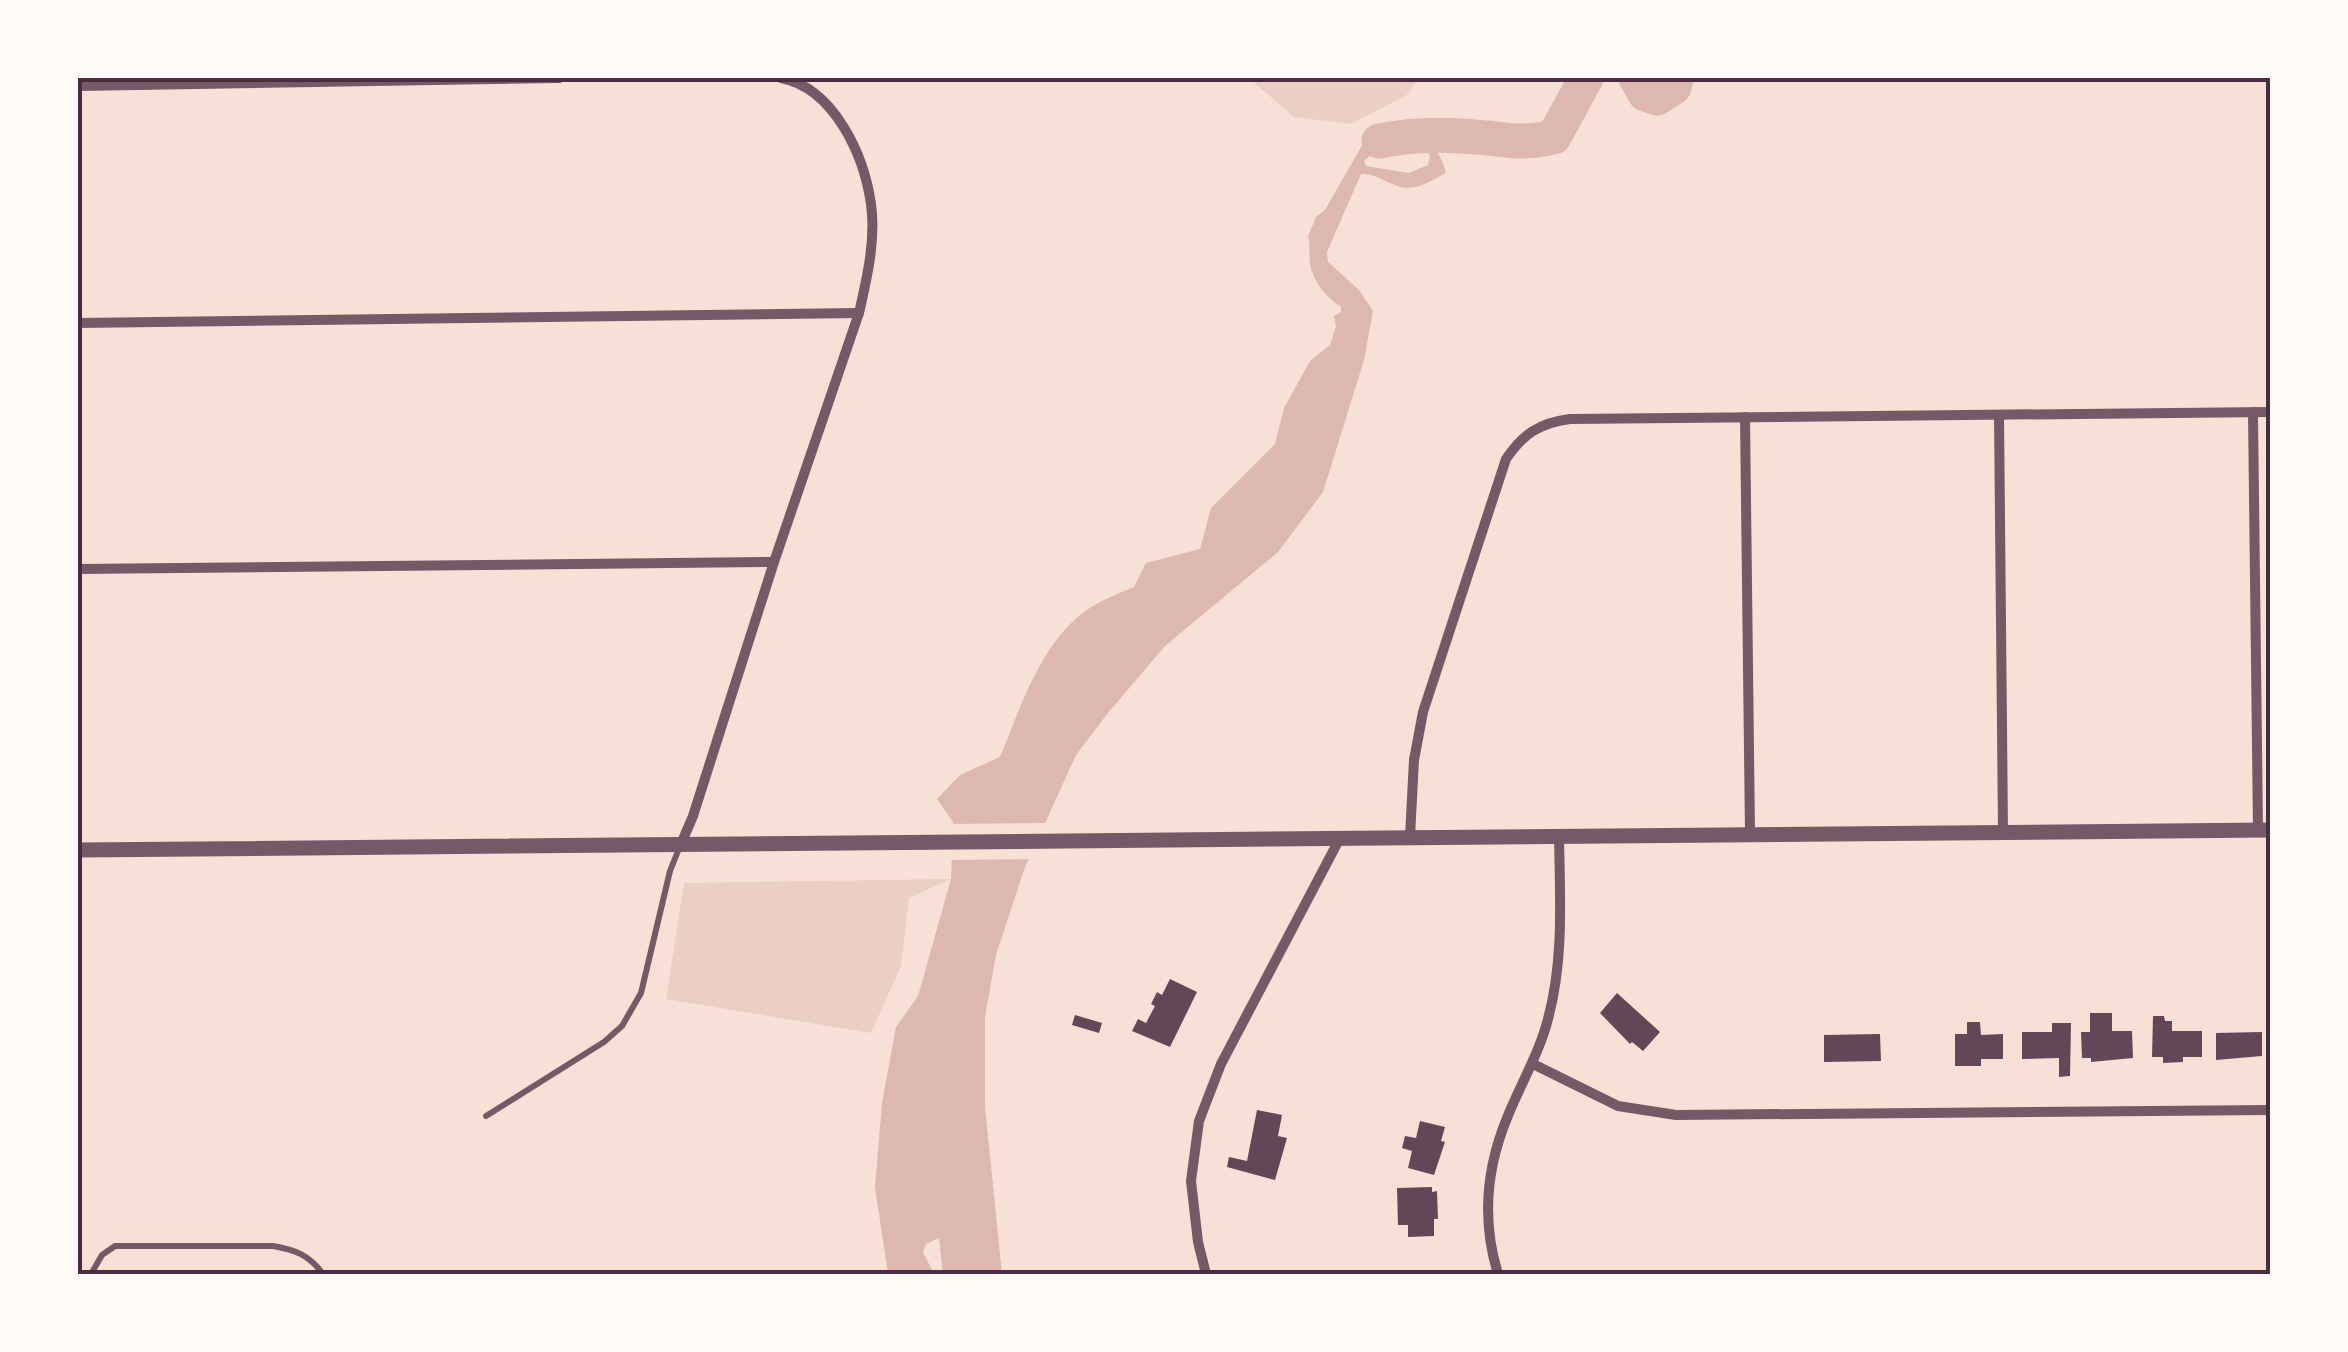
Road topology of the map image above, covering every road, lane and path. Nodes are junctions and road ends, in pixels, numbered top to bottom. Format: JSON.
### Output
{"nodes":[{"id":1,"x":559,"y":78,"type":"edge"},
{"id":2,"x":781,"y":78,"type":"edge"},
{"id":3,"x":78,"y":86,"type":"edge"},
{"id":4,"x":859,"y":313,"type":"junction"},
{"id":5,"x":78,"y":323,"type":"edge"},
{"id":6,"x":2253,"y":412,"type":"junction"},
{"id":7,"x":2270,"y":412,"type":"edge"},
{"id":8,"x":1999,"y":415,"type":"junction"},
{"id":9,"x":1745,"y":417,"type":"junction"},
{"id":10,"x":774,"y":562,"type":"junction"},
{"id":11,"x":78,"y":569,"type":"edge"},
{"id":12,"x":2264,"y":830,"type":"edge"},
{"id":13,"x":2002,"y":832,"type":"junction"},
{"id":14,"x":1750,"y":834,"type":"junction"},
{"id":15,"x":1560,"y":836,"type":"junction"},
{"id":16,"x":1410,"y":837,"type":"junction"},
{"id":17,"x":1340,"y":838,"type":"junction"},
{"id":18,"x":681,"y":844,"type":"junction"},
{"id":19,"x":78,"y":850,"type":"edge"},
{"id":20,"x":1532,"y":1064,"type":"junction"},
{"id":21,"x":2270,"y":1110,"type":"edge"},
{"id":22,"x":486,"y":1116,"type":"dead end"},
{"id":23,"x":91,"y":1274,"type":"edge"},
{"id":24,"x":324,"y":1274,"type":"edge"},
{"id":25,"x":1206,"y":1274,"type":"edge"},
{"id":26,"x":1498,"y":1274,"type":"edge"}],
"edges":[{"from":1,"to":3,"type":"street"},
{"from":2,"to":4,"type":"street"},
{"from":4,"to":5,"type":"street"},
{"from":4,"to":10,"type":"street"},
{"from":6,"to":7,"type":"street"},
{"from":6,"to":8,"type":"street"},
{"from":6,"to":12,"type":"street"},
{"from":8,"to":9,"type":"street"},
{"from":8,"to":13,"type":"street"},
{"from":9,"to":14,"type":"street"},
{"from":9,"to":16,"type":"street"},
{"from":10,"to":11,"type":"street"},
{"from":10,"to":18,"type":"street"},
{"from":12,"to":13,"type":"street"},
{"from":13,"to":14,"type":"street"},
{"from":14,"to":15,"type":"street"},
{"from":15,"to":16,"type":"street"},
{"from":15,"to":20,"type":"street"},
{"from":16,"to":17,"type":"street"},
{"from":17,"to":18,"type":"street"},
{"from":17,"to":25,"type":"street"},
{"from":18,"to":19,"type":"street"},
{"from":18,"to":22,"type":"lane"},
{"from":20,"to":21,"type":"street"},
{"from":20,"to":26,"type":"street"},
{"from":23,"to":24,"type":"lane"}]}
